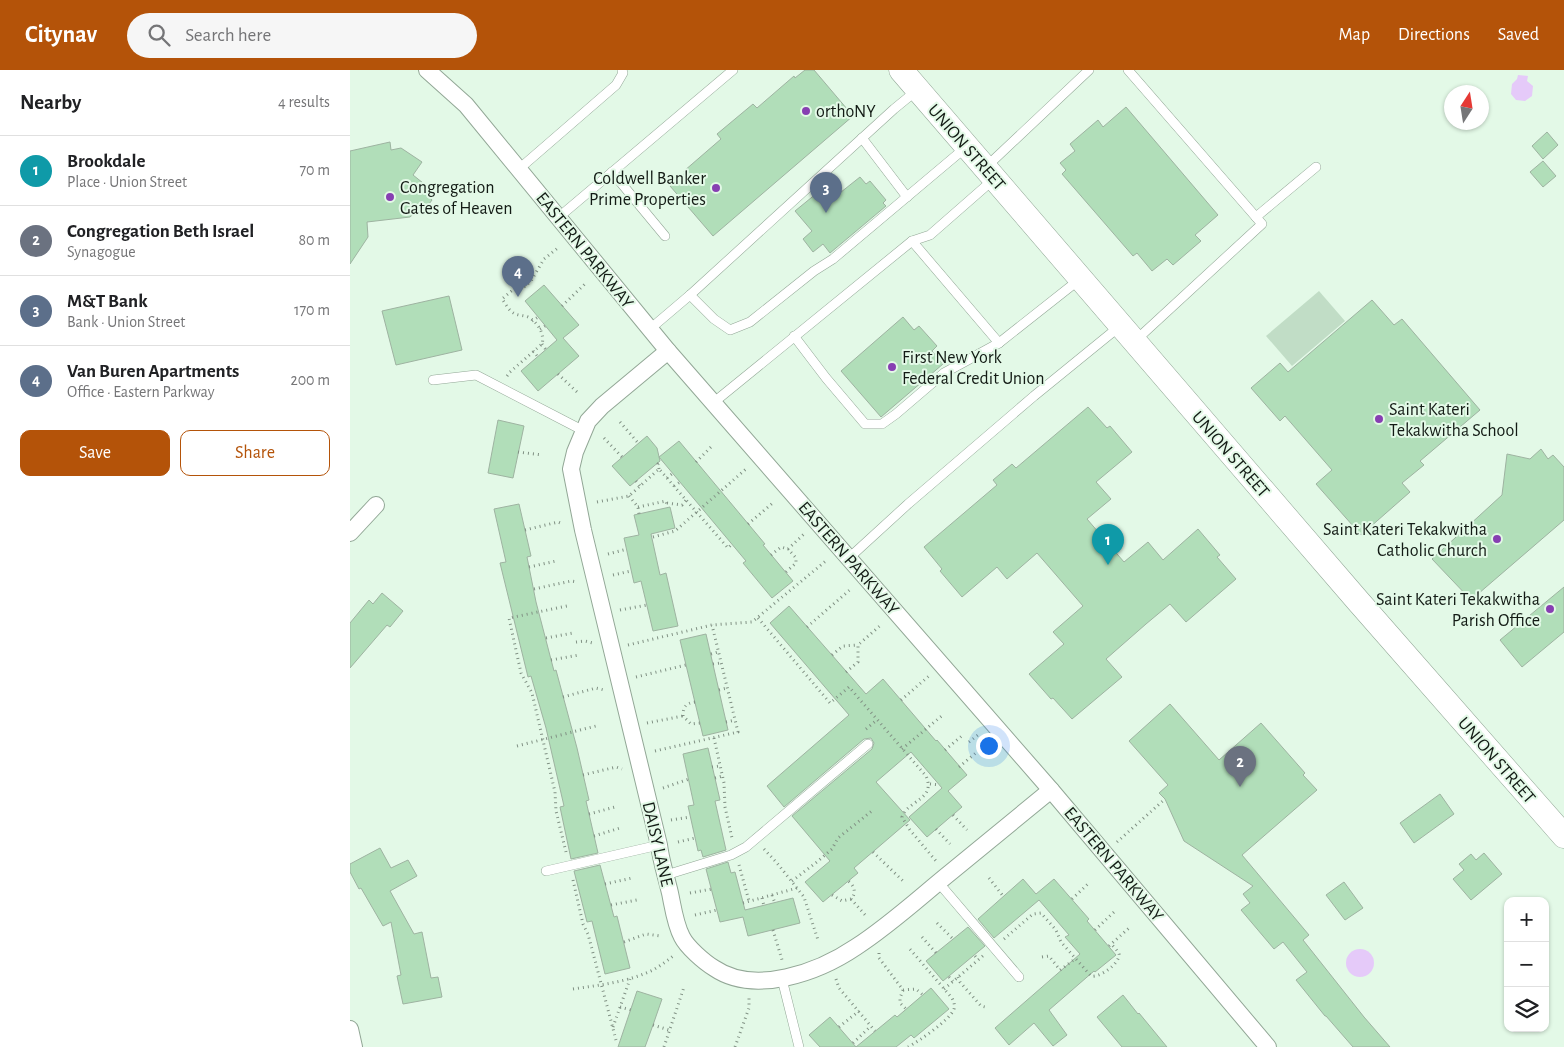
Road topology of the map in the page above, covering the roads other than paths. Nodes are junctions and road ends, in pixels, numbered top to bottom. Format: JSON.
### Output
{"nodes":[{"id":1,"x":622,"y":70,"type":"edge"},
{"id":2,"x":733,"y":70,"type":"edge"},
{"id":3,"x":901,"y":70,"type":"edge"},
{"id":4,"x":1089,"y":70,"type":"edge"},
{"id":5,"x":1128,"y":70,"type":"edge"},
{"id":6,"x":432,"y":71,"type":"edge"},
{"id":7,"x":918,"y":89,"type":"junction"},
{"id":8,"x":862,"y":138,"type":"junction"},
{"id":9,"x":967,"y":147,"type":"junction"},
{"id":10,"x":1316,"y":167,"type":"dead end"},
{"id":11,"x":519,"y":169,"type":"junction"},
{"id":12,"x":612,"y":172,"type":"junction"},
{"id":13,"x":990,"y":173,"type":"junction"},
{"id":14,"x":907,"y":197,"type":"junction"},
{"id":15,"x":558,"y":217,"type":"junction"},
{"id":16,"x":1256,"y":217,"type":"junction"},
{"id":17,"x":665,"y":236,"type":"dead end"},
{"id":18,"x":912,"y":241,"type":"junction"},
{"id":19,"x":1080,"y":279,"type":"junction"},
{"id":20,"x":690,"y":295,"type":"junction"},
{"id":21,"x":650,"y":329,"type":"junction"},
{"id":22,"x":1128,"y":333,"type":"junction"},
{"id":23,"x":794,"y":336,"type":"junction"},
{"id":24,"x":999,"y":343,"type":"junction"},
{"id":25,"x":668,"y":351,"type":"junction"},
{"id":26,"x":433,"y":380,"type":"dead end"},
{"id":27,"x":713,"y":403,"type":"junction"},
{"id":28,"x":584,"y":431,"type":"junction"},
{"id":29,"x":376,"y":505,"type":"dead end"},
{"id":30,"x":350,"y":533,"type":"edge"},
{"id":31,"x":845,"y":553,"type":"junction"},
{"id":32,"x":868,"y":744,"type":"dead end"},
{"id":33,"x":1051,"y":790,"type":"junction"},
{"id":34,"x":1564,"y":836,"type":"edge"},
{"id":35,"x":659,"y":845,"type":"junction"},
{"id":36,"x":546,"y":871,"type":"dead end"},
{"id":37,"x":666,"y":875,"type":"junction"},
{"id":38,"x":938,"y":882,"type":"junction"},
{"id":39,"x":1019,"y":977,"type":"dead end"},
{"id":40,"x":783,"y":978,"type":"junction"},
{"id":41,"x":350,"y":1029,"type":"edge"},
{"id":42,"x":354,"y":1047,"type":"edge"},
{"id":43,"x":799,"y":1047,"type":"edge"},
{"id":44,"x":1268,"y":1047,"type":"edge"}],
"edges":[{"from":1,"to":11,"type":"lane"},
{"from":2,"to":12,"type":"lane"},
{"from":3,"to":7,"type":"main road","name":"UNION STREET"},
{"from":4,"to":13,"type":"lane"},
{"from":5,"to":16,"type":"lane"},
{"from":6,"to":11,"type":"street","name":"EASTERN PARKWAY"},
{"from":7,"to":8,"type":"lane"},
{"from":7,"to":9,"type":"main road","name":"UNION STREET"},
{"from":8,"to":14,"type":"lane"},
{"from":8,"to":20,"type":"lane"},
{"from":9,"to":13,"type":"main road","name":"UNION STREET"},
{"from":9,"to":14,"type":"lane"},
{"from":10,"to":16,"type":"lane"},
{"from":11,"to":15,"type":"street","name":"EASTERN PARKWAY"},
{"from":12,"to":15,"type":"lane"},
{"from":12,"to":17,"type":"lane"},
{"from":13,"to":18,"type":"lane"},
{"from":13,"to":19,"type":"main road","name":"UNION STREET"},
{"from":14,"to":20,"type":"lane"},
{"from":15,"to":21,"type":"street","name":"EASTERN PARKWAY"},
{"from":16,"to":22,"type":"lane"},
{"from":18,"to":23,"type":"lane"},
{"from":18,"to":24,"type":"lane"},
{"from":19,"to":22,"type":"main road","name":"UNION STREET"},
{"from":19,"to":24,"type":"lane"},
{"from":20,"to":21,"type":"lane"},
{"from":21,"to":25,"type":"street","name":"EASTERN PARKWAY"},
{"from":22,"to":31,"type":"lane"},
{"from":22,"to":34,"type":"main road","name":"UNION STREET"},
{"from":23,"to":24,"type":"lane"},
{"from":23,"to":27,"type":"lane"},
{"from":25,"to":27,"type":"street","name":"EASTERN PARKWAY"},
{"from":25,"to":28,"type":"street","name":"DAISY LANE"},
{"from":26,"to":28,"type":"lane"},
{"from":27,"to":31,"type":"street","name":"EASTERN PARKWAY"},
{"from":28,"to":35,"type":"street","name":"DAISY LANE"},
{"from":29,"to":30,"type":"street"},
{"from":31,"to":33,"type":"street","name":"EASTERN PARKWAY"},
{"from":32,"to":37,"type":"lane"},
{"from":33,"to":38,"type":"street","name":"DAISY LANE"},
{"from":33,"to":44,"type":"street","name":"EASTERN PARKWAY"},
{"from":35,"to":36,"type":"lane"},
{"from":35,"to":37,"type":"street","name":"DAISY LANE"},
{"from":37,"to":40,"type":"street","name":"DAISY LANE"},
{"from":38,"to":39,"type":"lane"},
{"from":38,"to":40,"type":"street","name":"DAISY LANE"},
{"from":40,"to":43,"type":"lane"},
{"from":41,"to":42,"type":"street"}]}
